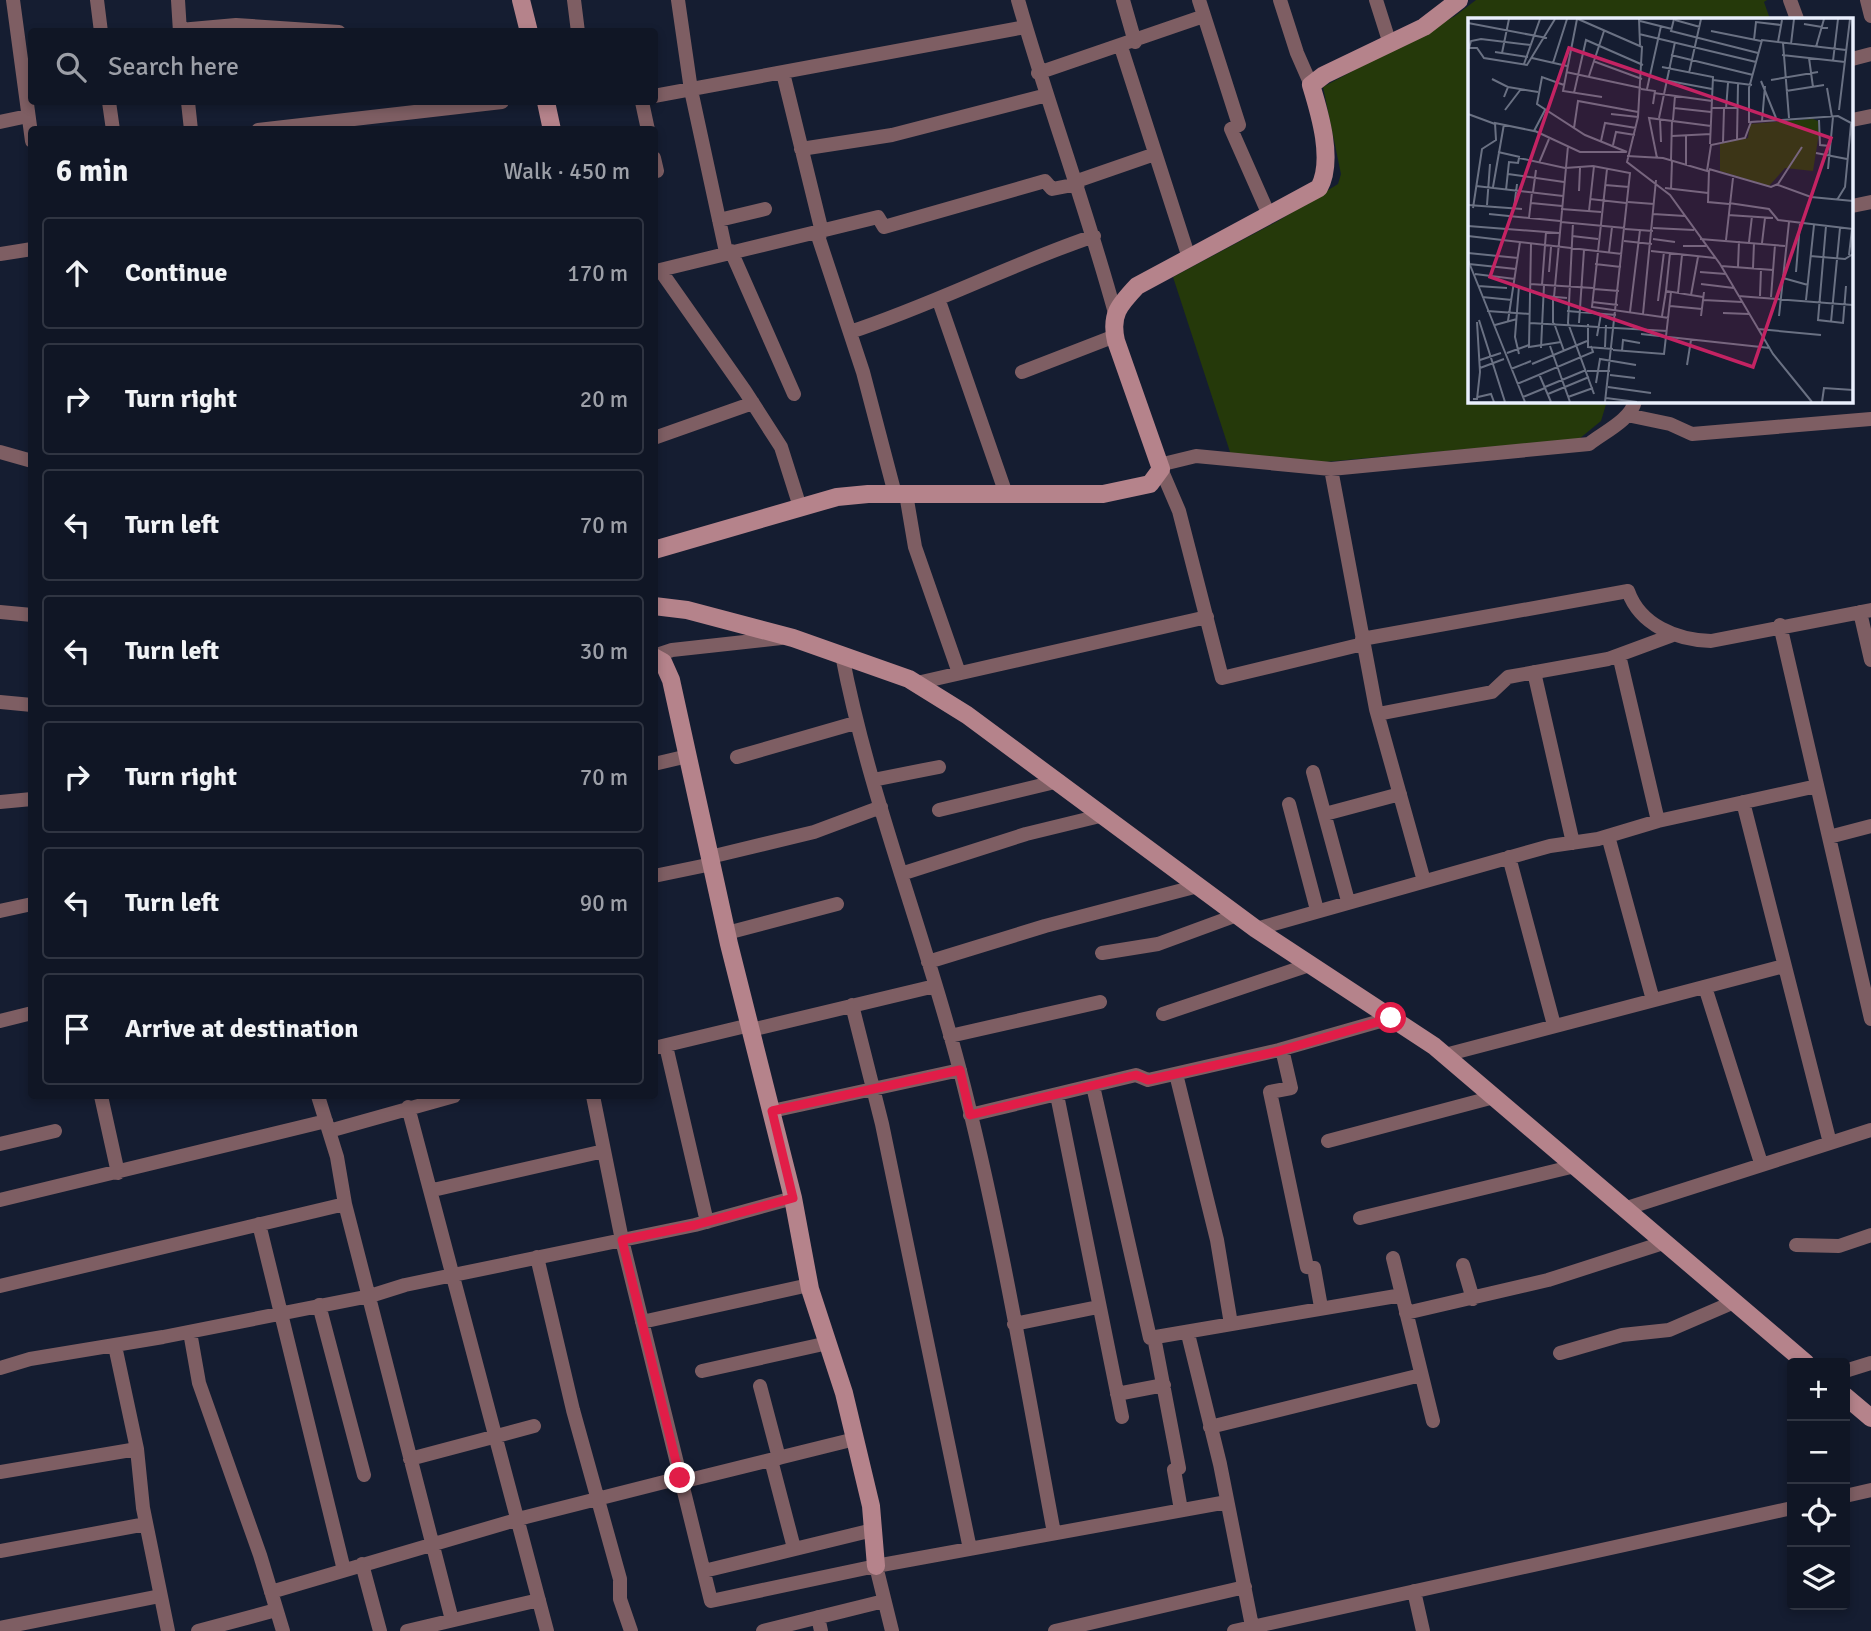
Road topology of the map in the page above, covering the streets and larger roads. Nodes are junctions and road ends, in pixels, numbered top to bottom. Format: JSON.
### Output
{"nodes":[{"id":1,"x":13,"y":0,"type":"edge"},
{"id":2,"x":97,"y":0,"type":"edge"},
{"id":3,"x":178,"y":0,"type":"edge"},
{"id":4,"x":521,"y":0,"type":"edge"},
{"id":5,"x":574,"y":0,"type":"edge"},
{"id":6,"x":678,"y":0,"type":"edge"},
{"id":7,"x":1018,"y":0,"type":"edge"},
{"id":8,"x":1123,"y":0,"type":"edge"},
{"id":9,"x":1199,"y":0,"type":"edge"},
{"id":10,"x":1280,"y":0,"type":"edge"},
{"id":11,"x":1376,"y":0,"type":"edge"},
{"id":12,"x":1459,"y":0,"type":"edge"},
{"id":13,"x":1790,"y":0,"type":"edge"},
{"id":14,"x":1867,"y":0,"type":"edge"},
{"id":15,"x":1204,"y":16,"type":"junction"},
{"id":16,"x":1871,"y":16,"type":"edge"},
{"id":17,"x":1797,"y":18,"type":"edge"},
{"id":18,"x":1025,"y":27,"type":"junction"},
{"id":19,"x":100,"y":28,"type":"edge"},
{"id":20,"x":180,"y":28,"type":"edge"},
{"id":21,"x":208,"y":28,"type":"edge"},
{"id":22,"x":280,"y":28,"type":"edge"},
{"id":23,"x":528,"y":28,"type":"edge"},
{"id":24,"x":578,"y":28,"type":"edge"},
{"id":25,"x":1390,"y":44,"type":"junction"},
{"id":26,"x":1128,"y":45,"type":"junction"},
{"id":27,"x":1871,"y":54,"type":"edge"},
{"id":28,"x":1854,"y":58,"type":"edge"},
{"id":29,"x":782,"y":73,"type":"junction"},
{"id":30,"x":1038,"y":74,"type":"junction"},
{"id":31,"x":1311,"y":85,"type":"junction"},
{"id":32,"x":691,"y":90,"type":"junction"},
{"id":33,"x":658,"y":95,"type":"edge"},
{"id":34,"x":1047,"y":95,"type":"junction"},
{"id":35,"x":109,"y":105,"type":"edge"},
{"id":36,"x":188,"y":105,"type":"edge"},
{"id":37,"x":476,"y":105,"type":"edge"},
{"id":38,"x":547,"y":105,"type":"edge"},
{"id":39,"x":643,"y":105,"type":"edge"},
{"id":40,"x":28,"y":116,"type":"junction"},
{"id":41,"x":0,"y":122,"type":"edge"},
{"id":42,"x":30,"y":126,"type":"edge"},
{"id":43,"x":112,"y":126,"type":"edge"},
{"id":44,"x":191,"y":126,"type":"edge"},
{"id":45,"x":293,"y":126,"type":"edge"},
{"id":46,"x":551,"y":126,"type":"edge"},
{"id":47,"x":647,"y":126,"type":"edge"},
{"id":48,"x":801,"y":149,"type":"junction"},
{"id":49,"x":1155,"y":154,"type":"junction"},
{"id":50,"x":1077,"y":182,"type":"junction"},
{"id":51,"x":765,"y":209,"type":"dead end"},
{"id":52,"x":1269,"y":215,"type":"junction"},
{"id":53,"x":719,"y":220,"type":"junction"},
{"id":54,"x":819,"y":232,"type":"junction"},
{"id":55,"x":1094,"y":236,"type":"junction"},
{"id":56,"x":28,"y":250,"type":"edge"},
{"id":57,"x":729,"y":252,"type":"junction"},
{"id":58,"x":0,"y":254,"type":"edge"},
{"id":59,"x":1189,"y":258,"type":"junction"},
{"id":60,"x":939,"y":301,"type":"junction"},
{"id":61,"x":1115,"y":313,"type":"junction"},
{"id":62,"x":850,"y":332,"type":"junction"},
{"id":63,"x":1115,"y":336,"type":"junction"},
{"id":64,"x":1022,"y":372,"type":"dead end"},
{"id":65,"x":794,"y":394,"type":"dead end"},
{"id":66,"x":1635,"y":402,"type":"edge"},
{"id":67,"x":753,"y":403,"type":"junction"},
{"id":68,"x":1627,"y":415,"type":"junction"},
{"id":69,"x":1871,"y":419,"type":"edge"},
{"id":70,"x":658,"y":437,"type":"edge"},
{"id":71,"x":0,"y":452,"type":"edge"},
{"id":72,"x":28,"y":460,"type":"edge"},
{"id":73,"x":1160,"y":467,"type":"junction"},
{"id":74,"x":1331,"y":469,"type":"junction"},
{"id":75,"x":900,"y":494,"type":"junction"},
{"id":76,"x":1006,"y":494,"type":"junction"},
{"id":77,"x":800,"y":507,"type":"junction"},
{"id":78,"x":658,"y":549,"type":"edge"},
{"id":79,"x":658,"y":606,"type":"edge"},
{"id":80,"x":1866,"y":611,"type":"edge"},
{"id":81,"x":0,"y":612,"type":"edge"},
{"id":82,"x":28,"y":615,"type":"edge"},
{"id":83,"x":1207,"y":617,"type":"junction"},
{"id":84,"x":1780,"y":625,"type":"junction"},
{"id":85,"x":1673,"y":635,"type":"junction"},
{"id":86,"x":789,"y":637,"type":"junction"},
{"id":87,"x":1363,"y":642,"type":"junction"},
{"id":88,"x":1619,"y":654,"type":"junction"},
{"id":89,"x":658,"y":655,"type":"edge"},
{"id":90,"x":842,"y":655,"type":"junction"},
{"id":91,"x":658,"y":659,"type":"edge"},
{"id":92,"x":1871,"y":660,"type":"edge"},
{"id":93,"x":1534,"y":672,"type":"junction"},
{"id":94,"x":959,"y":673,"type":"junction"},
{"id":95,"x":917,"y":683,"type":"junction"},
{"id":96,"x":0,"y":702,"type":"edge"},
{"id":97,"x":28,"y":705,"type":"edge"},
{"id":98,"x":1378,"y":714,"type":"junction"},
{"id":99,"x":855,"y":723,"type":"junction"},
{"id":100,"x":688,"y":756,"type":"junction"},
{"id":101,"x":737,"y":757,"type":"dead end"},
{"id":102,"x":658,"y":763,"type":"edge"},
{"id":103,"x":939,"y":767,"type":"dead end"},
{"id":104,"x":1314,"y":772,"type":"dead end"},
{"id":105,"x":873,"y":780,"type":"junction"},
{"id":106,"x":1059,"y":781,"type":"junction"},
{"id":107,"x":1817,"y":786,"type":"junction"},
{"id":108,"x":1400,"y":794,"type":"junction"},
{"id":109,"x":28,"y":799,"type":"edge"},
{"id":110,"x":0,"y":802,"type":"edge"},
{"id":111,"x":1743,"y":802,"type":"junction"},
{"id":112,"x":1289,"y":804,"type":"dead end"},
{"id":113,"x":881,"y":807,"type":"junction"},
{"id":114,"x":939,"y":810,"type":"dead end"},
{"id":115,"x":1325,"y":814,"type":"junction"},
{"id":116,"x":1104,"y":816,"type":"junction"},
{"id":117,"x":1658,"y":821,"type":"junction"},
{"id":118,"x":1871,"y":826,"type":"edge"},
{"id":119,"x":1608,"y":836,"type":"junction"},
{"id":120,"x":1829,"y":837,"type":"junction"},
{"id":121,"x":1573,"y":843,"type":"junction"},
{"id":122,"x":1509,"y":858,"type":"junction"},
{"id":123,"x":711,"y":861,"type":"junction"},
{"id":124,"x":901,"y":874,"type":"junction"},
{"id":125,"x":658,"y":875,"type":"edge"},
{"id":126,"x":1424,"y":881,"type":"junction"},
{"id":127,"x":1198,"y":886,"type":"junction"},
{"id":128,"x":1348,"y":901,"type":"junction"},
{"id":129,"x":837,"y":904,"type":"dead end"},
{"id":130,"x":28,"y":905,"type":"edge"},
{"id":131,"x":1318,"y":909,"type":"junction"},
{"id":132,"x":0,"y":911,"type":"edge"},
{"id":133,"x":1237,"y":915,"type":"junction"},
{"id":134,"x":1256,"y":929,"type":"junction"},
{"id":135,"x":727,"y":933,"type":"junction"},
{"id":136,"x":1102,"y":953,"type":"dead end"},
{"id":137,"x":928,"y":962,"type":"junction"},
{"id":138,"x":1309,"y":965,"type":"junction"},
{"id":139,"x":1784,"y":966,"type":"junction"},
{"id":140,"x":935,"y":986,"type":"junction"},
{"id":141,"x":1705,"y":987,"type":"junction"},
{"id":142,"x":1869,"y":998,"type":"edge"},
{"id":143,"x":1653,"y":1000,"type":"junction"},
{"id":144,"x":1100,"y":1002,"type":"dead end"},
{"id":145,"x":852,"y":1006,"type":"junction"},
{"id":146,"x":28,"y":1014,"type":"edge"},
{"id":147,"x":1163,"y":1014,"type":"dead end"},
{"id":148,"x":1391,"y":1018,"type":"junction"},
{"id":149,"x":1871,"y":1019,"type":"edge"},
{"id":150,"x":0,"y":1021,"type":"edge"},
{"id":151,"x":1554,"y":1025,"type":"junction"},
{"id":152,"x":751,"y":1027,"type":"junction"},
{"id":153,"x":950,"y":1036,"type":"junction"},
{"id":154,"x":660,"y":1047,"type":"edge"},
{"id":155,"x":1282,"y":1049,"type":"junction"},
{"id":156,"x":1445,"y":1055,"type":"junction"},
{"id":157,"x":960,"y":1070,"type":"junction"},
{"id":158,"x":1176,"y":1074,"type":"junction"},
{"id":159,"x":1093,"y":1086,"type":"junction"},
{"id":160,"x":873,"y":1089,"type":"junction"},
{"id":161,"x":1057,"y":1095,"type":"junction"},
{"id":162,"x":1494,"y":1097,"type":"junction"},
{"id":163,"x":102,"y":1099,"type":"edge"},
{"id":164,"x":319,"y":1099,"type":"edge"},
{"id":165,"x":441,"y":1099,"type":"edge"},
{"id":166,"x":594,"y":1099,"type":"edge"},
{"id":167,"x":408,"y":1107,"type":"junction"},
{"id":168,"x":772,"y":1111,"type":"junction"},
{"id":169,"x":970,"y":1115,"type":"junction"},
{"id":170,"x":327,"y":1126,"type":"junction"},
{"id":171,"x":1871,"y":1130,"type":"edge"},
{"id":172,"x":55,"y":1131,"type":"dead end"},
{"id":173,"x":1,"y":1140,"type":"edge"},
{"id":174,"x":1328,"y":1141,"type":"dead end"},
{"id":175,"x":1830,"y":1143,"type":"junction"},
{"id":176,"x":604,"y":1151,"type":"junction"},
{"id":177,"x":1761,"y":1163,"type":"junction"},
{"id":178,"x":1575,"y":1167,"type":"junction"},
{"id":179,"x":118,"y":1172,"type":"junction"},
{"id":180,"x":433,"y":1190,"type":"junction"},
{"id":181,"x":793,"y":1198,"type":"junction"},
{"id":182,"x":0,"y":1200,"type":"edge"},
{"id":183,"x":345,"y":1204,"type":"junction"},
{"id":184,"x":1624,"y":1209,"type":"junction"},
{"id":185,"x":1360,"y":1218,"type":"dead end"},
{"id":186,"x":706,"y":1222,"type":"junction"},
{"id":187,"x":259,"y":1224,"type":"junction"},
{"id":188,"x":1871,"y":1235,"type":"edge"},
{"id":189,"x":622,"y":1240,"type":"junction"},
{"id":190,"x":1663,"y":1242,"type":"junction"},
{"id":191,"x":1796,"y":1245,"type":"dead end"},
{"id":192,"x":537,"y":1257,"type":"junction"},
{"id":193,"x":1393,"y":1258,"type":"dead end"},
{"id":194,"x":1463,"y":1265,"type":"dead end"},
{"id":195,"x":455,"y":1274,"type":"junction"},
{"id":196,"x":809,"y":1285,"type":"junction"},
{"id":197,"x":0,"y":1286,"type":"edge"},
{"id":198,"x":1402,"y":1295,"type":"junction"},
{"id":199,"x":370,"y":1296,"type":"junction"},
{"id":200,"x":1473,"y":1299,"type":"junction"},
{"id":201,"x":1734,"y":1302,"type":"junction"},
{"id":202,"x":319,"y":1305,"type":"junction"},
{"id":203,"x":1098,"y":1307,"type":"junction"},
{"id":204,"x":1321,"y":1307,"type":"junction"},
{"id":205,"x":281,"y":1312,"type":"junction"},
{"id":206,"x":1406,"y":1312,"type":"junction"},
{"id":207,"x":642,"y":1322,"type":"junction"},
{"id":208,"x":1231,"y":1324,"type":"junction"},
{"id":209,"x":1014,"y":1325,"type":"junction"},
{"id":210,"x":190,"y":1332,"type":"junction"},
{"id":211,"x":1188,"y":1334,"type":"junction"},
{"id":212,"x":1154,"y":1338,"type":"junction"},
{"id":213,"x":828,"y":1342,"type":"junction"},
{"id":214,"x":115,"y":1346,"type":"junction"},
{"id":215,"x":1560,"y":1353,"type":"dead end"},
{"id":216,"x":1800,"y":1358,"type":"edge"},
{"id":217,"x":1871,"y":1363,"type":"edge"},
{"id":218,"x":0,"y":1368,"type":"edge"},
{"id":219,"x":1850,"y":1369,"type":"edge"},
{"id":220,"x":702,"y":1371,"type":"dead end"},
{"id":221,"x":1421,"y":1375,"type":"junction"},
{"id":222,"x":1164,"y":1385,"type":"junction"},
{"id":223,"x":760,"y":1386,"type":"dead end"},
{"id":224,"x":1117,"y":1394,"type":"junction"},
{"id":225,"x":1850,"y":1400,"type":"edge"},
{"id":226,"x":1122,"y":1417,"type":"dead end"},
{"id":227,"x":1871,"y":1418,"type":"edge"},
{"id":228,"x":1433,"y":1421,"type":"dead end"},
{"id":229,"x":534,"y":1426,"type":"dead end"},
{"id":230,"x":1210,"y":1427,"type":"junction"},
{"id":231,"x":494,"y":1437,"type":"junction"},
{"id":232,"x":855,"y":1439,"type":"junction"},
{"id":233,"x":137,"y":1450,"type":"junction"},
{"id":234,"x":410,"y":1459,"type":"junction"},
{"id":235,"x":775,"y":1459,"type":"junction"},
{"id":236,"x":0,"y":1472,"type":"edge"},
{"id":237,"x":364,"y":1475,"type":"dead end"},
{"id":238,"x":680,"y":1480,"type":"junction"},
{"id":239,"x":1871,"y":1490,"type":"edge"},
{"id":240,"x":1850,"y":1495,"type":"edge"},
{"id":241,"x":597,"y":1499,"type":"junction"},
{"id":242,"x":1227,"y":1502,"type":"junction"},
{"id":243,"x":1787,"y":1509,"type":"edge"},
{"id":244,"x":1181,"y":1510,"type":"junction"},
{"id":245,"x":517,"y":1520,"type":"junction"},
{"id":246,"x":146,"y":1524,"type":"junction"},
{"id":247,"x":873,"y":1530,"type":"junction"},
{"id":248,"x":1054,"y":1533,"type":"junction"},
{"id":249,"x":431,"y":1544,"type":"junction"},
{"id":250,"x":794,"y":1548,"type":"junction"},
{"id":251,"x":970,"y":1549,"type":"junction"},
{"id":252,"x":0,"y":1551,"type":"edge"},
{"id":253,"x":362,"y":1564,"type":"junction"},
{"id":254,"x":876,"y":1566,"type":"junction"},
{"id":255,"x":344,"y":1570,"type":"junction"},
{"id":256,"x":704,"y":1571,"type":"junction"},
{"id":257,"x":1245,"y":1587,"type":"junction"},
{"id":258,"x":1414,"y":1591,"type":"junction"},
{"id":259,"x":271,"y":1592,"type":"junction"},
{"id":260,"x":160,"y":1596,"type":"junction"},
{"id":261,"x":539,"y":1600,"type":"junction"},
{"id":262,"x":884,"y":1601,"type":"junction"},
{"id":263,"x":276,"y":1610,"type":"junction"},
{"id":264,"x":449,"y":1624,"type":"edge"},
{"id":265,"x":820,"y":1624,"type":"edge"},
{"id":266,"x":0,"y":1628,"type":"edge"},
{"id":267,"x":787,"y":1628,"type":"edge"},
{"id":268,"x":1077,"y":1629,"type":"edge"},
{"id":269,"x":1253,"y":1629,"type":"edge"},
{"id":270,"x":168,"y":1631,"type":"edge"},
{"id":271,"x":201,"y":1631,"type":"edge"},
{"id":272,"x":283,"y":1631,"type":"edge"},
{"id":273,"x":380,"y":1631,"type":"edge"},
{"id":274,"x":407,"y":1631,"type":"edge"},
{"id":275,"x":547,"y":1631,"type":"edge"},
{"id":276,"x":631,"y":1631,"type":"edge"},
{"id":277,"x":763,"y":1631,"type":"edge"},
{"id":278,"x":892,"y":1631,"type":"edge"},
{"id":279,"x":1055,"y":1631,"type":"edge"},
{"id":280,"x":1234,"y":1631,"type":"edge"},
{"id":281,"x":1423,"y":1631,"type":"edge"}],
"edges":[{"from":1,"to":40,"type":"street"},
{"from":2,"to":19,"type":"street"},
{"from":3,"to":20,"type":"street"},
{"from":4,"to":23,"type":"street"},
{"from":5,"to":24,"type":"street"},
{"from":6,"to":32,"type":"street"},
{"from":7,"to":18,"type":"street"},
{"from":8,"to":26,"type":"street"},
{"from":9,"to":15,"type":"street"},
{"from":10,"to":31,"type":"street"},
{"from":11,"to":25,"type":"street"},
{"from":12,"to":25,"type":"street"},
{"from":13,"to":17,"type":"street"},
{"from":14,"to":16,"type":"street"},
{"from":15,"to":26,"type":"street"},
{"from":15,"to":52,"type":"street"},
{"from":18,"to":29,"type":"street"},
{"from":18,"to":30,"type":"street"},
{"from":21,"to":22,"type":"street"},
{"from":25,"to":31,"type":"street"},
{"from":26,"to":30,"type":"street"},
{"from":26,"to":49,"type":"street"},
{"from":27,"to":28,"type":"street"},
{"from":29,"to":32,"type":"street"},
{"from":29,"to":48,"type":"street"},
{"from":30,"to":34,"type":"street"},
{"from":31,"to":52,"type":"street"},
{"from":32,"to":33,"type":"street"},
{"from":32,"to":53,"type":"street"},
{"from":34,"to":48,"type":"street"},
{"from":34,"to":50,"type":"street"},
{"from":35,"to":43,"type":"street"},
{"from":36,"to":44,"type":"street"},
{"from":37,"to":45,"type":"street"},
{"from":38,"to":46,"type":"street"},
{"from":39,"to":47,"type":"street"},
{"from":40,"to":41,"type":"street"},
{"from":40,"to":42,"type":"street"},
{"from":48,"to":54,"type":"street"},
{"from":49,"to":50,"type":"street"},
{"from":49,"to":59,"type":"street"},
{"from":50,"to":54,"type":"street"},
{"from":50,"to":55,"type":"street"},
{"from":51,"to":53,"type":"street"},
{"from":52,"to":59,"type":"street"},
{"from":53,"to":57,"type":"street"},
{"from":54,"to":57,"type":"street"},
{"from":54,"to":62,"type":"street"},
{"from":55,"to":60,"type":"street"},
{"from":55,"to":61,"type":"street"},
{"from":56,"to":58,"type":"street"},
{"from":57,"to":65,"type":"street"},
{"from":57,"to":67,"type":"street"},
{"from":59,"to":61,"type":"street"},
{"from":60,"to":62,"type":"street"},
{"from":60,"to":76,"type":"street"},
{"from":61,"to":63,"type":"street"},
{"from":62,"to":75,"type":"street"},
{"from":63,"to":64,"type":"street"},
{"from":63,"to":73,"type":"street"},
{"from":66,"to":68,"type":"street"},
{"from":67,"to":70,"type":"street"},
{"from":67,"to":77,"type":"street"},
{"from":68,"to":69,"type":"street"},
{"from":68,"to":74,"type":"street"},
{"from":71,"to":72,"type":"street"},
{"from":73,"to":74,"type":"street"},
{"from":73,"to":76,"type":"street"},
{"from":73,"to":83,"type":"street"},
{"from":74,"to":87,"type":"street"},
{"from":75,"to":76,"type":"street"},
{"from":75,"to":77,"type":"street"},
{"from":75,"to":94,"type":"street"},
{"from":77,"to":78,"type":"street"},
{"from":79,"to":86,"type":"street"},
{"from":80,"to":84,"type":"street"},
{"from":80,"to":92,"type":"street"},
{"from":81,"to":82,"type":"street"},
{"from":83,"to":87,"type":"street"},
{"from":83,"to":94,"type":"street"},
{"from":84,"to":85,"type":"street"},
{"from":84,"to":107,"type":"street"},
{"from":85,"to":87,"type":"street"},
{"from":85,"to":88,"type":"street"},
{"from":86,"to":89,"type":"street"},
{"from":86,"to":90,"type":"street"},
{"from":87,"to":98,"type":"street"},
{"from":88,"to":93,"type":"street"},
{"from":88,"to":117,"type":"street"},
{"from":90,"to":95,"type":"street"},
{"from":90,"to":99,"type":"street"},
{"from":91,"to":100,"type":"street"},
{"from":93,"to":98,"type":"street"},
{"from":93,"to":121,"type":"street"},
{"from":94,"to":95,"type":"street"},
{"from":95,"to":106,"type":"street"},
{"from":96,"to":97,"type":"street"},
{"from":98,"to":108,"type":"street"},
{"from":99,"to":101,"type":"street"},
{"from":99,"to":105,"type":"street"},
{"from":100,"to":102,"type":"street"},
{"from":100,"to":123,"type":"street"},
{"from":103,"to":105,"type":"street"},
{"from":104,"to":115,"type":"street"},
{"from":105,"to":113,"type":"street"},
{"from":106,"to":114,"type":"street"},
{"from":106,"to":116,"type":"street"},
{"from":107,"to":111,"type":"street"},
{"from":107,"to":120,"type":"street"},
{"from":108,"to":115,"type":"street"},
{"from":108,"to":126,"type":"street"},
{"from":109,"to":110,"type":"street"},
{"from":111,"to":117,"type":"street"},
{"from":111,"to":139,"type":"street"},
{"from":112,"to":131,"type":"street"},
{"from":113,"to":123,"type":"street"},
{"from":113,"to":124,"type":"street"},
{"from":115,"to":128,"type":"street"},
{"from":116,"to":124,"type":"street"},
{"from":116,"to":127,"type":"street"},
{"from":117,"to":119,"type":"street"},
{"from":118,"to":120,"type":"street"},
{"from":119,"to":121,"type":"street"},
{"from":119,"to":143,"type":"street"},
{"from":120,"to":142,"type":"street"},
{"from":121,"to":122,"type":"street"},
{"from":122,"to":126,"type":"street"},
{"from":122,"to":151,"type":"street"},
{"from":123,"to":125,"type":"street"},
{"from":123,"to":135,"type":"street"},
{"from":124,"to":137,"type":"street"},
{"from":126,"to":128,"type":"street"},
{"from":127,"to":133,"type":"street"},
{"from":127,"to":137,"type":"street"},
{"from":128,"to":131,"type":"street"},
{"from":129,"to":135,"type":"street"},
{"from":130,"to":132,"type":"street"},
{"from":131,"to":134,"type":"street"},
{"from":133,"to":134,"type":"street"},
{"from":133,"to":136,"type":"street"},
{"from":134,"to":138,"type":"street"},
{"from":135,"to":152,"type":"street"},
{"from":137,"to":140,"type":"street"},
{"from":138,"to":147,"type":"street"},
{"from":138,"to":148,"type":"street"},
{"from":139,"to":141,"type":"street"},
{"from":139,"to":175,"type":"street"},
{"from":140,"to":145,"type":"street"},
{"from":140,"to":153,"type":"street"},
{"from":141,"to":143,"type":"street"},
{"from":141,"to":177,"type":"street"},
{"from":142,"to":149,"type":"street"},
{"from":143,"to":151,"type":"street"},
{"from":144,"to":153,"type":"street"},
{"from":145,"to":152,"type":"street"},
{"from":145,"to":160,"type":"street"},
{"from":146,"to":150,"type":"street"},
{"from":148,"to":155,"type":"street"},
{"from":148,"to":156,"type":"street"},
{"from":151,"to":156,"type":"street"},
{"from":152,"to":154,"type":"street"},
{"from":152,"to":168,"type":"street"},
{"from":153,"to":157,"type":"street"},
{"from":154,"to":186,"type":"street"},
{"from":155,"to":158,"type":"street"},
{"from":155,"to":204,"type":"street"},
{"from":156,"to":162,"type":"street"},
{"from":157,"to":160,"type":"street"},
{"from":157,"to":169,"type":"street"},
{"from":158,"to":159,"type":"street"},
{"from":158,"to":208,"type":"street"},
{"from":159,"to":161,"type":"street"},
{"from":159,"to":212,"type":"street"},
{"from":160,"to":168,"type":"street"},
{"from":160,"to":251,"type":"street"},
{"from":161,"to":169,"type":"street"},
{"from":161,"to":203,"type":"street"},
{"from":162,"to":174,"type":"street"},
{"from":162,"to":178,"type":"street"},
{"from":163,"to":179,"type":"street"},
{"from":164,"to":170,"type":"street"},
{"from":165,"to":167,"type":"street"},
{"from":166,"to":176,"type":"street"},
{"from":167,"to":170,"type":"street"},
{"from":167,"to":180,"type":"street"},
{"from":168,"to":181,"type":"street"},
{"from":169,"to":209,"type":"street"},
{"from":170,"to":179,"type":"street"},
{"from":170,"to":183,"type":"street"},
{"from":171,"to":175,"type":"street"},
{"from":172,"to":173,"type":"street"},
{"from":175,"to":177,"type":"street"},
{"from":176,"to":180,"type":"street"},
{"from":176,"to":189,"type":"street"},
{"from":177,"to":184,"type":"street"},
{"from":178,"to":184,"type":"street"},
{"from":178,"to":185,"type":"street"},
{"from":179,"to":182,"type":"street"},
{"from":180,"to":195,"type":"street"},
{"from":181,"to":186,"type":"street"},
{"from":181,"to":196,"type":"street"},
{"from":183,"to":187,"type":"street"},
{"from":183,"to":199,"type":"street"},
{"from":184,"to":190,"type":"street"},
{"from":186,"to":189,"type":"street"},
{"from":187,"to":197,"type":"street"},
{"from":187,"to":205,"type":"street"},
{"from":188,"to":191,"type":"street"},
{"from":189,"to":192,"type":"street"},
{"from":189,"to":207,"type":"street"},
{"from":190,"to":200,"type":"street"},
{"from":190,"to":201,"type":"street"},
{"from":192,"to":195,"type":"street"},
{"from":192,"to":241,"type":"street"},
{"from":193,"to":198,"type":"street"},
{"from":194,"to":200,"type":"street"},
{"from":195,"to":199,"type":"street"},
{"from":195,"to":231,"type":"street"},
{"from":196,"to":207,"type":"street"},
{"from":196,"to":213,"type":"street"},
{"from":198,"to":204,"type":"street"},
{"from":198,"to":206,"type":"street"},
{"from":199,"to":202,"type":"street"},
{"from":199,"to":234,"type":"street"},
{"from":200,"to":206,"type":"street"},
{"from":201,"to":215,"type":"street"},
{"from":201,"to":216,"type":"street"},
{"from":202,"to":205,"type":"street"},
{"from":202,"to":237,"type":"street"},
{"from":203,"to":209,"type":"street"},
{"from":203,"to":224,"type":"street"},
{"from":204,"to":208,"type":"street"},
{"from":205,"to":210,"type":"street"},
{"from":205,"to":255,"type":"street"},
{"from":206,"to":221,"type":"street"},
{"from":207,"to":238,"type":"street"},
{"from":208,"to":211,"type":"street"},
{"from":209,"to":248,"type":"street"},
{"from":210,"to":214,"type":"street"},
{"from":210,"to":259,"type":"street"},
{"from":211,"to":212,"type":"street"},
{"from":211,"to":230,"type":"street"},
{"from":212,"to":222,"type":"street"},
{"from":213,"to":220,"type":"street"},
{"from":213,"to":232,"type":"street"},
{"from":214,"to":218,"type":"street"},
{"from":214,"to":233,"type":"street"},
{"from":217,"to":219,"type":"street"},
{"from":221,"to":228,"type":"street"},
{"from":221,"to":230,"type":"street"},
{"from":222,"to":224,"type":"street"},
{"from":222,"to":244,"type":"street"},
{"from":223,"to":235,"type":"street"},
{"from":224,"to":226,"type":"street"},
{"from":225,"to":227,"type":"street"},
{"from":229,"to":231,"type":"street"},
{"from":230,"to":242,"type":"street"},
{"from":231,"to":234,"type":"street"},
{"from":231,"to":245,"type":"street"},
{"from":232,"to":235,"type":"street"},
{"from":232,"to":247,"type":"street"},
{"from":233,"to":236,"type":"street"},
{"from":233,"to":246,"type":"street"},
{"from":234,"to":249,"type":"street"},
{"from":235,"to":238,"type":"street"},
{"from":235,"to":250,"type":"street"},
{"from":238,"to":241,"type":"street"},
{"from":238,"to":256,"type":"street"},
{"from":239,"to":240,"type":"street"},
{"from":241,"to":245,"type":"street"},
{"from":241,"to":276,"type":"street"},
{"from":242,"to":244,"type":"street"},
{"from":242,"to":257,"type":"street"},
{"from":243,"to":258,"type":"street"},
{"from":244,"to":248,"type":"street"},
{"from":245,"to":249,"type":"street"},
{"from":245,"to":261,"type":"street"},
{"from":246,"to":252,"type":"street"},
{"from":246,"to":260,"type":"street"},
{"from":247,"to":250,"type":"street"},
{"from":247,"to":254,"type":"street"},
{"from":248,"to":251,"type":"street"},
{"from":249,"to":253,"type":"street"},
{"from":249,"to":264,"type":"street"},
{"from":250,"to":256,"type":"street"},
{"from":251,"to":254,"type":"street"},
{"from":253,"to":255,"type":"street"},
{"from":253,"to":273,"type":"street"},
{"from":254,"to":256,"type":"street"},
{"from":254,"to":262,"type":"street"},
{"from":255,"to":259,"type":"street"},
{"from":257,"to":268,"type":"street"},
{"from":257,"to":269,"type":"street"},
{"from":258,"to":269,"type":"street"},
{"from":258,"to":281,"type":"street"},
{"from":259,"to":263,"type":"street"},
{"from":260,"to":266,"type":"street"},
{"from":260,"to":270,"type":"street"},
{"from":261,"to":264,"type":"street"},
{"from":261,"to":275,"type":"street"},
{"from":262,"to":265,"type":"street"},
{"from":262,"to":278,"type":"street"},
{"from":263,"to":271,"type":"street"},
{"from":263,"to":272,"type":"street"},
{"from":264,"to":274,"type":"street"},
{"from":265,"to":267,"type":"street"},
{"from":267,"to":277,"type":"street"},
{"from":268,"to":279,"type":"street"},
{"from":269,"to":280,"type":"street"}]}
